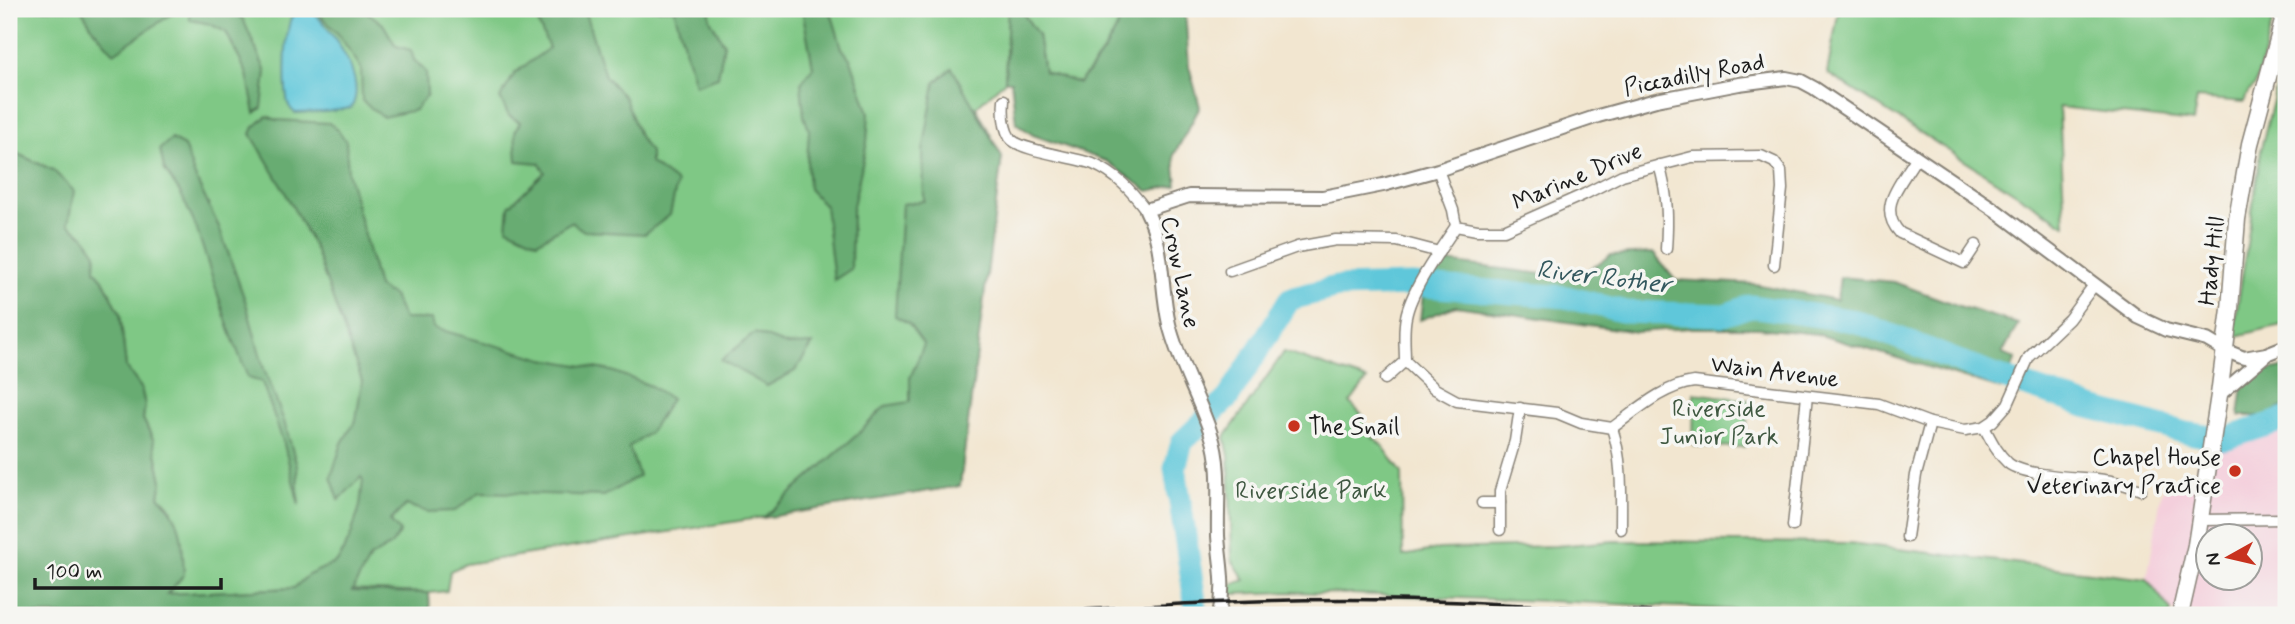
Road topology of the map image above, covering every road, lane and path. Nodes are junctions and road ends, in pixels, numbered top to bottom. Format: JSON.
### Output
{"nodes":[{"id":1,"x":2286,"y":10,"type":"edge"},
{"id":2,"x":1004,"y":100,"type":"dead end"},
{"id":3,"x":1916,"y":158,"type":"junction"},
{"id":4,"x":1659,"y":165,"type":"junction"},
{"id":5,"x":1438,"y":170,"type":"junction"},
{"id":6,"x":1146,"y":210,"type":"junction"},
{"id":7,"x":1456,"y":226,"type":"junction"},
{"id":8,"x":1976,"y":246,"type":"dead end"},
{"id":9,"x":1666,"y":250,"type":"dead end"},
{"id":10,"x":1439,"y":252,"type":"junction"},
{"id":11,"x":1774,"y":265,"type":"dead end"},
{"id":12,"x":1230,"y":271,"type":"dead end"},
{"id":13,"x":2094,"y":285,"type":"junction"},
{"id":14,"x":2286,"y":346,"type":"edge"},
{"id":15,"x":2224,"y":351,"type":"junction"},
{"id":16,"x":2266,"y":354,"type":"junction"},
{"id":17,"x":1405,"y":361,"type":"junction"},
{"id":18,"x":1385,"y":379,"type":"dead end"},
{"id":19,"x":2219,"y":395,"type":"junction"},
{"id":20,"x":1807,"y":396,"type":"junction"},
{"id":21,"x":1520,"y":408,"type":"junction"},
{"id":22,"x":1930,"y":423,"type":"junction"},
{"id":23,"x":1984,"y":427,"type":"junction"},
{"id":24,"x":1612,"y":428,"type":"junction"},
{"id":25,"x":2141,"y":490,"type":"dead end"},
{"id":26,"x":1482,"y":503,"type":"dead end"},
{"id":27,"x":1500,"y":503,"type":"junction"},
{"id":28,"x":2286,"y":519,"type":"edge"},
{"id":29,"x":2200,"y":520,"type":"junction"},
{"id":30,"x":1793,"y":526,"type":"dead end"},
{"id":31,"x":1621,"y":529,"type":"dead end"},
{"id":32,"x":1500,"y":530,"type":"dead end"},
{"id":33,"x":1908,"y":537,"type":"dead end"},
{"id":34,"x":1219,"y":615,"type":"edge"},
{"id":35,"x":2180,"y":615,"type":"edge"}],
"edges":[{"from":1,"to":15,"type":"main road","name":"Hady Hill"},
{"from":2,"to":6,"type":"street","name":"Crow Lane"},
{"from":3,"to":5,"type":"street","name":"Piccadilly Road"},
{"from":3,"to":8,"type":"street"},
{"from":3,"to":13,"type":"street","name":"Piccadilly Road"},
{"from":4,"to":7,"type":"street","name":"Marine Drive"},
{"from":4,"to":9,"type":"street"},
{"from":4,"to":11,"type":"street","name":"Marine Drive"},
{"from":5,"to":6,"type":"street","name":"Piccadilly Road"},
{"from":5,"to":7,"type":"street"},
{"from":6,"to":34,"type":"street","name":"Crow Lane"},
{"from":7,"to":10,"type":"street"},
{"from":10,"to":12,"type":"street"},
{"from":10,"to":17,"type":"street"},
{"from":13,"to":15,"type":"street","name":"Piccadilly Road"},
{"from":13,"to":23,"type":"street"},
{"from":14,"to":16,"type":"street"},
{"from":15,"to":16,"type":"street","name":"Piccadilly Road"},
{"from":15,"to":19,"type":"main road","name":"Hady Hill"},
{"from":16,"to":19,"type":"street"},
{"from":17,"to":18,"type":"street"},
{"from":17,"to":21,"type":"street"},
{"from":19,"to":29,"type":"main road","name":"Hady Hill"},
{"from":20,"to":22,"type":"street","name":"Wain Avenue"},
{"from":20,"to":24,"type":"street","name":"Wain Avenue"},
{"from":20,"to":30,"type":"street"},
{"from":21,"to":24,"type":"street"},
{"from":21,"to":27,"type":"street"},
{"from":22,"to":23,"type":"street","name":"Wain Avenue"},
{"from":22,"to":33,"type":"street"},
{"from":23,"to":25,"type":"street"},
{"from":24,"to":31,"type":"street"},
{"from":26,"to":27,"type":"street"},
{"from":27,"to":32,"type":"street"},
{"from":28,"to":29,"type":"street"},
{"from":29,"to":35,"type":"main road","name":"Hady Hill"}]}
